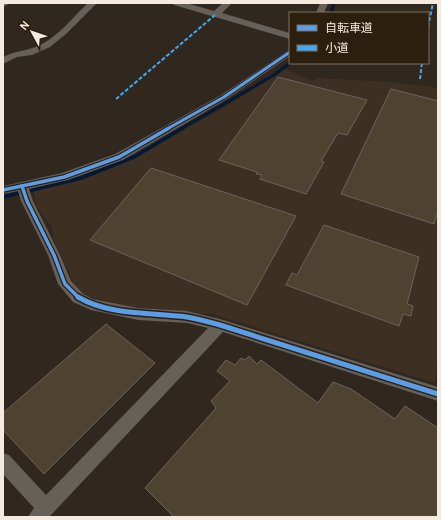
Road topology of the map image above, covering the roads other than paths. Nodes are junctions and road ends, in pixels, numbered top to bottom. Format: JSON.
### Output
{"nodes":[{"id":1,"x":7,"y":3,"type":"edge"},
{"id":2,"x":93,"y":3,"type":"edge"},
{"id":3,"x":177,"y":3,"type":"edge"},
{"id":4,"x":228,"y":3,"type":"edge"},
{"id":5,"x":3,"y":5,"type":"edge"},
{"id":6,"x":215,"y":15,"type":"junction"},
{"id":7,"x":289,"y":36,"type":"edge"},
{"id":8,"x":289,"y":53,"type":"edge"},
{"id":9,"x":3,"y":61,"type":"edge"},
{"id":10,"x":22,"y":186,"type":"junction"},
{"id":11,"x":3,"y":190,"type":"edge"},
{"id":12,"x":220,"y":325,"type":"junction"},
{"id":13,"x":438,"y":394,"type":"edge"},
{"id":14,"x":3,"y":461,"type":"edge"},
{"id":15,"x":42,"y":513,"type":"edge"}],
"edges":[{"from":1,"to":5,"type":"street"},
{"from":2,"to":9,"type":"street"},
{"from":3,"to":6,"type":"street"},
{"from":4,"to":6,"type":"street"},
{"from":6,"to":7,"type":"street"},
{"from":8,"to":10,"type":"street"},
{"from":10,"to":11,"type":"street"},
{"from":10,"to":12,"type":"street"},
{"from":12,"to":13,"type":"street"},
{"from":12,"to":15,"type":"street"},
{"from":14,"to":15,"type":"street"}]}
